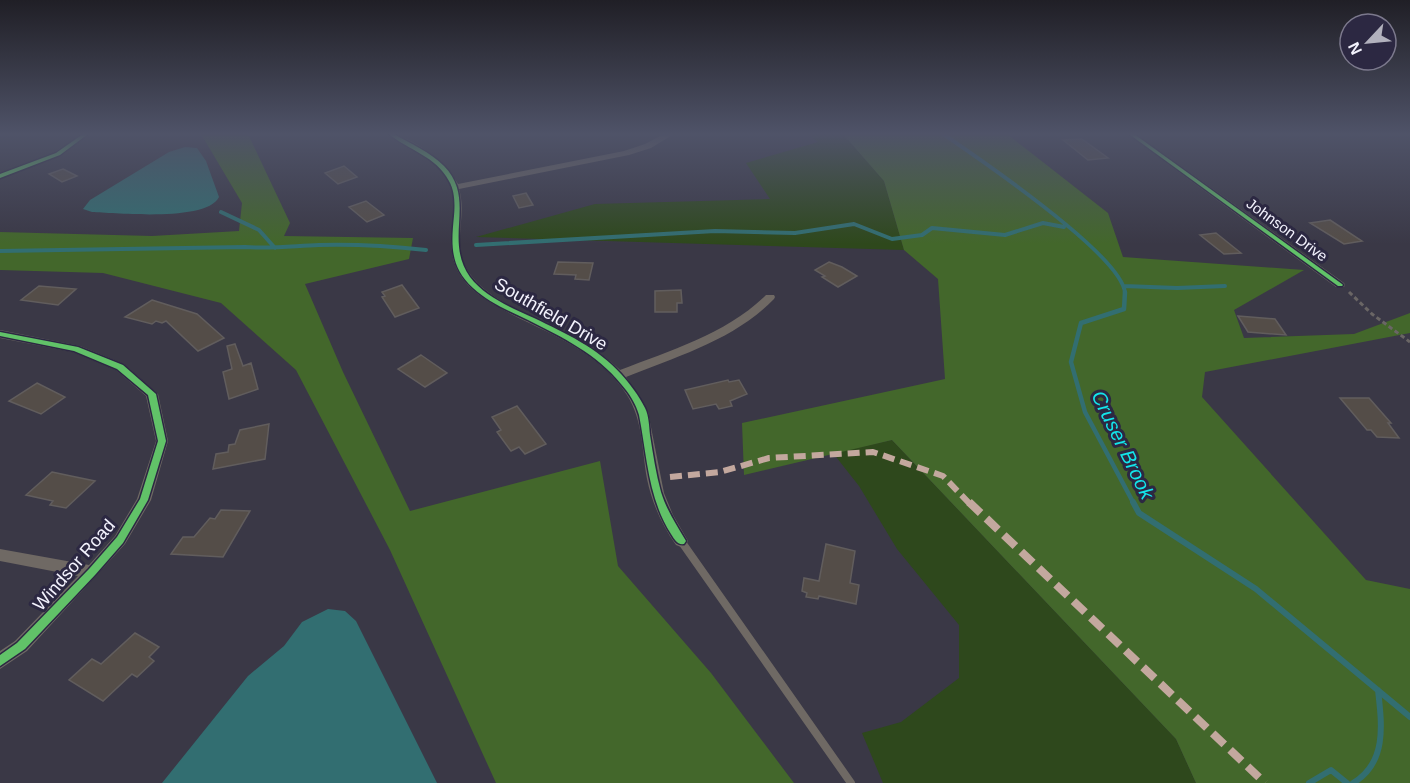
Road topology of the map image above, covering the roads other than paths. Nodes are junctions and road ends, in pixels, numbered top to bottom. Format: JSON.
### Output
{"nodes":[{"id":1,"x":14,"y":171,"type":"edge"},
{"id":2,"x":445,"y":171,"type":"edge"},
{"id":3,"x":538,"y":171,"type":"edge"},
{"id":4,"x":1182,"y":171,"type":"edge"},
{"id":5,"x":0,"y":176,"type":"edge"},
{"id":6,"x":456,"y":187,"type":"junction"},
{"id":7,"x":1340,"y":285,"type":"road end"},
{"id":8,"x":770,"y":297,"type":"dead end"},
{"id":9,"x":0,"y":334,"type":"edge"},
{"id":10,"x":620,"y":375,"type":"junction"},
{"id":11,"x":681,"y":541,"type":"joint"},
{"id":12,"x":0,"y":555,"type":"edge"},
{"id":13,"x":92,"y":572,"type":"junction"},
{"id":14,"x":0,"y":661,"type":"edge"},
{"id":15,"x":851,"y":783,"type":"edge"}],
"edges":[{"from":1,"to":5,"type":"street"},
{"from":2,"to":6,"type":"street"},
{"from":3,"to":6,"type":"street"},
{"from":4,"to":7,"type":"street","name":"Johnson Drive"},
{"from":6,"to":10,"type":"street","name":"Southfield Drive"},
{"from":8,"to":10,"type":"street"},
{"from":9,"to":13,"type":"street","name":"Windsor Road"},
{"from":10,"to":11,"type":"street","name":"Southfield Drive"},
{"from":11,"to":15,"type":"lane"},
{"from":12,"to":13,"type":"street"},
{"from":13,"to":14,"type":"street","name":"Windsor Road"}]}
